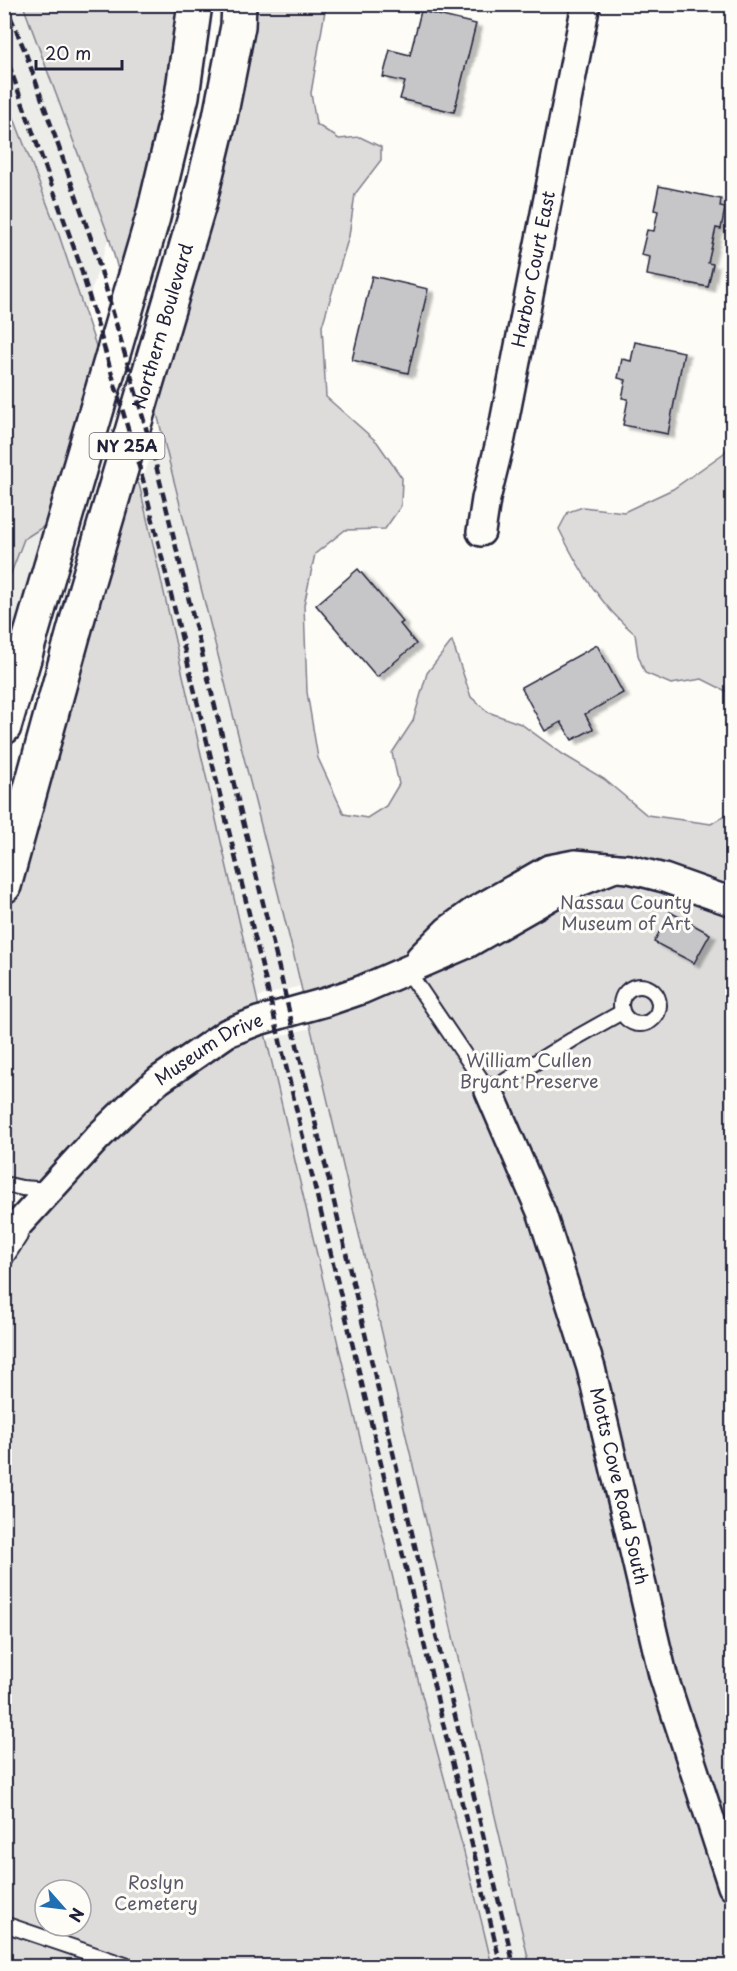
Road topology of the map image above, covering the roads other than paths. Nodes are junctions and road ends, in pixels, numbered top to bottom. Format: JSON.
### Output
{"nodes":[{"id":1,"x":195,"y":4,"type":"edge"},
{"id":2,"x":240,"y":4,"type":"edge"},
{"id":3,"x":586,"y":4,"type":"edge"},
{"id":4,"x":481,"y":532,"type":"dead end"},
{"id":5,"x":4,"y":727,"type":"edge"},
{"id":6,"x":4,"y":886,"type":"edge"},
{"id":7,"x":732,"y":902,"type":"edge"},
{"id":8,"x":407,"y":970,"type":"junction"},
{"id":9,"x":622,"y":1012,"type":"dead end"},
{"id":10,"x":489,"y":1091,"type":"junction"},
{"id":11,"x":4,"y":1184,"type":"edge"},
{"id":12,"x":50,"y":1190,"type":"junction"},
{"id":13,"x":4,"y":1240,"type":"edge"},
{"id":14,"x":4,"y":1261,"type":"edge"},
{"id":15,"x":732,"y":1886,"type":"edge"},
{"id":16,"x":4,"y":1924,"type":"edge"},
{"id":17,"x":128,"y":1966,"type":"edge"}],
"edges":[{"from":1,"to":5,"type":"main road","number":"NY 25A"},
{"from":2,"to":6,"type":"main road","name":"Northern Boulevard","number":"NY 25A"},
{"from":3,"to":4,"type":"street","name":"Harbor Court East"},
{"from":7,"to":8,"type":"street","name":"Museum Drive"},
{"from":8,"to":10,"type":"lane"},
{"from":8,"to":12,"type":"street","name":"Museum Drive"},
{"from":9,"to":10,"type":"lane"},
{"from":10,"to":15,"type":"street","name":"Motts Cove Road South"},
{"from":11,"to":12,"type":"lane"},
{"from":12,"to":13,"type":"street","name":"Museum Drive"},
{"from":12,"to":14,"type":"lane"},
{"from":16,"to":17,"type":"lane"}]}
